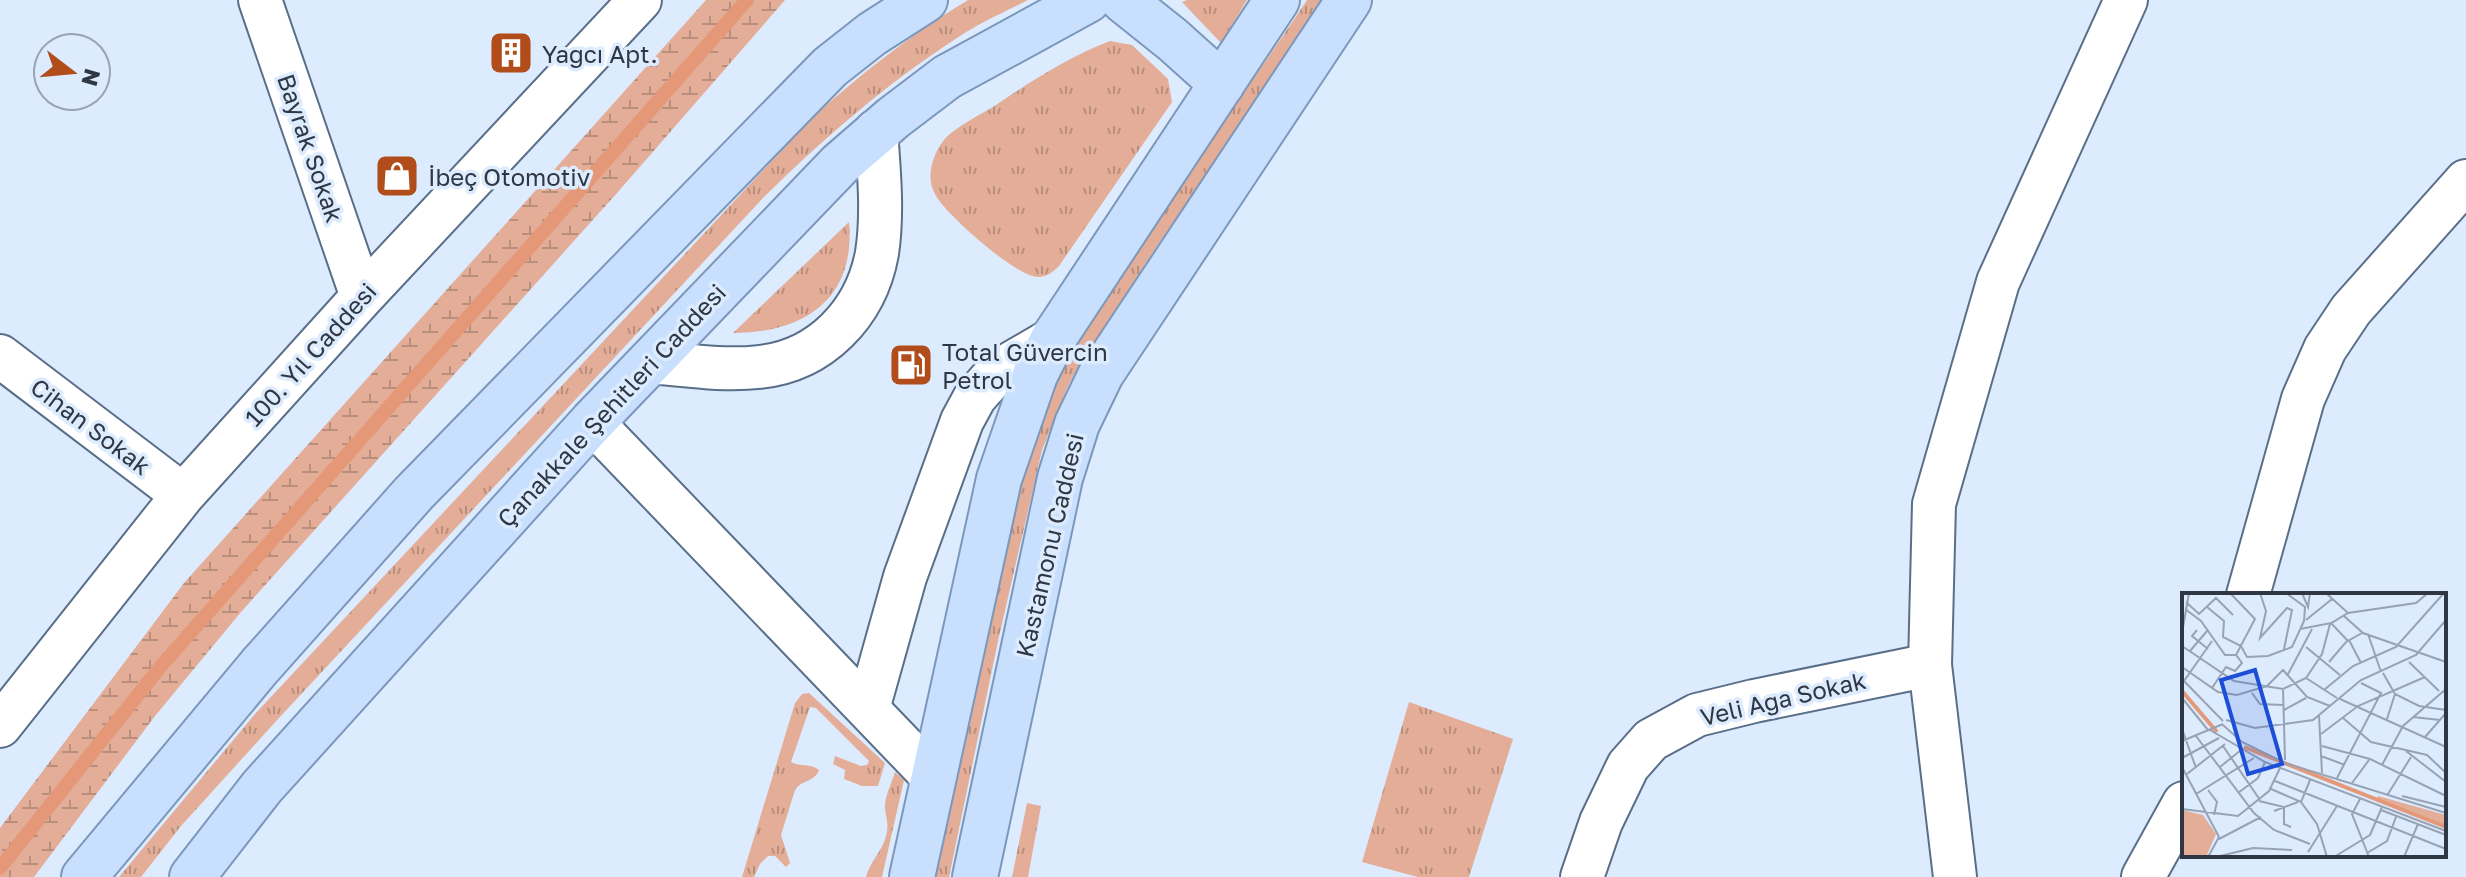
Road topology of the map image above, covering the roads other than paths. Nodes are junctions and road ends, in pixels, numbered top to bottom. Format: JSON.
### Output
{"nodes":[{"id":1,"x":260,"y":0,"type":"edge"},
{"id":2,"x":640,"y":0,"type":"edge"},
{"id":3,"x":925,"y":0,"type":"edge"},
{"id":4,"x":1088,"y":0,"type":"edge"},
{"id":5,"x":1123,"y":0,"type":"edge"},
{"id":6,"x":1277,"y":0,"type":"edge"},
{"id":7,"x":1349,"y":0,"type":"edge"},
{"id":8,"x":2126,"y":0,"type":"edge"},
{"id":9,"x":1222,"y":84,"type":"junction"},
{"id":10,"x":876,"y":131,"type":"junction"},
{"id":11,"x":2466,"y":181,"type":"edge"},
{"id":12,"x":362,"y":297,"type":"junction"},
{"id":13,"x":1053,"y":339,"type":"junction"},
{"id":14,"x":0,"y":356,"type":"edge"},
{"id":15,"x":650,"y":362,"type":"junction"},
{"id":16,"x":592,"y":422,"type":"junction"},
{"id":17,"x":183,"y":495,"type":"junction"},
{"id":18,"x":931,"y":501,"type":"junction"},
{"id":19,"x":992,"y":510,"type":"junction"},
{"id":20,"x":2249,"y":593,"type":"edge"},
{"id":21,"x":1930,"y":665,"type":"junction"},
{"id":22,"x":868,"y":709,"type":"junction"},
{"id":23,"x":0,"y":726,"type":"edge"},
{"id":24,"x":933,"y":777,"type":"junction"},
{"id":25,"x":2182,"y":807,"type":"edge"},
{"id":26,"x":84,"y":877,"type":"edge"},
{"id":27,"x":192,"y":877,"type":"edge"},
{"id":28,"x":912,"y":877,"type":"edge"},
{"id":29,"x":975,"y":877,"type":"edge"},
{"id":30,"x":1582,"y":877,"type":"edge"},
{"id":31,"x":1955,"y":877,"type":"edge"},
{"id":32,"x":2143,"y":877,"type":"edge"}],
"edges":[{"from":1,"to":12,"type":"street","name":"Bayrak Sokak"},
{"from":2,"to":12,"type":"street","name":"100. Yıl Caddesi"},
{"from":3,"to":26,"type":"main road"},
{"from":4,"to":10,"type":"main road","name":"Çanakkale Şehitleri Caddesi"},
{"from":5,"to":9,"type":"main road"},
{"from":6,"to":9,"type":"main road"},
{"from":7,"to":29,"type":"main road","name":"Kastamonu Caddesi"},
{"from":8,"to":21,"type":"street"},
{"from":9,"to":13,"type":"main road"},
{"from":10,"to":15,"type":"main road","name":"Çanakkale Şehitleri Caddesi"},
{"from":10,"to":15,"type":"street"},
{"from":11,"to":20,"type":"street"},
{"from":12,"to":17,"type":"street","name":"100. Yıl Caddesi"},
{"from":13,"to":18,"type":"street"},
{"from":13,"to":19,"type":"main road"},
{"from":14,"to":17,"type":"street","name":"Cihan Sokak"},
{"from":15,"to":16,"type":"main road","name":"Çanakkale Şehitleri Caddesi"},
{"from":16,"to":22,"type":"street"},
{"from":16,"to":27,"type":"main road","name":"Çanakkale Şehitleri Caddesi"},
{"from":17,"to":23,"type":"street","name":"100. Yıl Caddesi"},
{"from":18,"to":19,"type":"street"},
{"from":18,"to":22,"type":"street"},
{"from":19,"to":24,"type":"main road"},
{"from":21,"to":30,"type":"street","name":"Veli Ağa Sokak"},
{"from":21,"to":31,"type":"street"},
{"from":22,"to":24,"type":"street"},
{"from":24,"to":28,"type":"main road"},
{"from":25,"to":32,"type":"street"}]}
